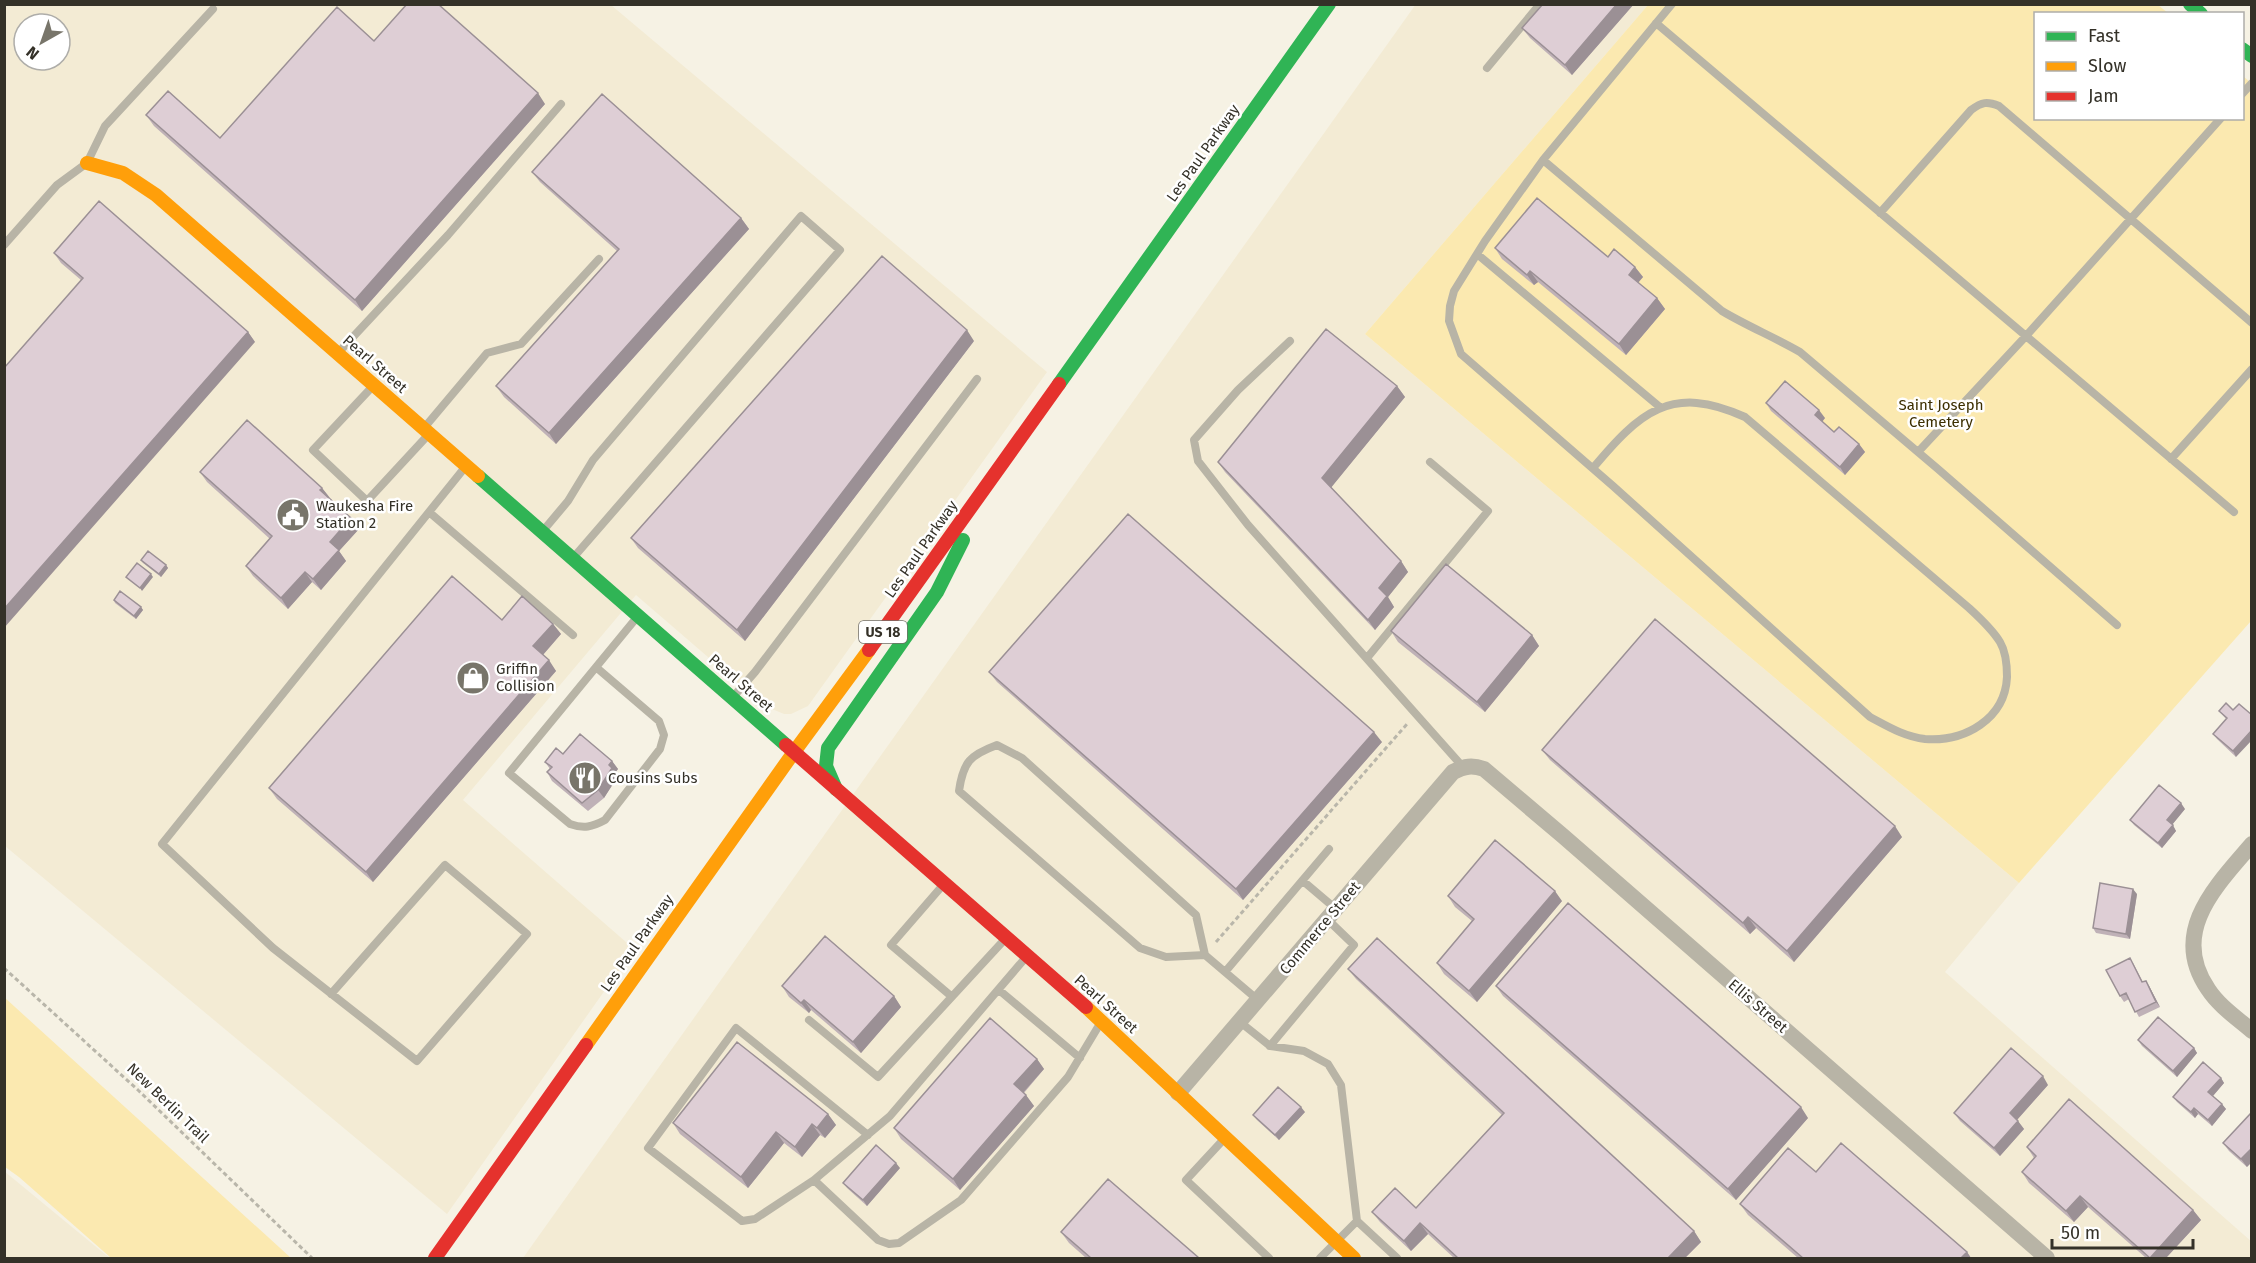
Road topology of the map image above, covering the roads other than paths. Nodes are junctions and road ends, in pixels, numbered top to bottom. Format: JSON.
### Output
{"nodes":[{"id":1,"x":1329,"y":4,"type":"edge"},
{"id":2,"x":1540,"y":4,"type":"edge"},
{"id":3,"x":1672,"y":4,"type":"edge"},
{"id":4,"x":213,"y":9,"type":"dead end"},
{"id":5,"x":1656,"y":23,"type":"junction"},
{"id":6,"x":1487,"y":68,"type":"dead end"},
{"id":7,"x":561,"y":104,"type":"dead end"},
{"id":8,"x":2218,"y":120,"type":"edge"},
{"id":9,"x":1543,"y":160,"type":"junction"},
{"id":10,"x":87,"y":163,"type":"junction"},
{"id":11,"x":1880,"y":213,"type":"junction"},
{"id":12,"x":2131,"y":220,"type":"junction"},
{"id":13,"x":4,"y":245,"type":"edge"},
{"id":14,"x":1477,"y":254,"type":"junction"},
{"id":15,"x":599,"y":259,"type":"dead end"},
{"id":16,"x":2252,"y":323,"type":"edge"},
{"id":17,"x":2025,"y":336,"type":"junction"},
{"id":18,"x":1290,"y":341,"type":"dead end"},
{"id":19,"x":338,"y":354,"type":"junction"},
{"id":20,"x":2252,"y":369,"type":"edge"},
{"id":21,"x":977,"y":379,"type":"dead end"},
{"id":22,"x":374,"y":385,"type":"junction"},
{"id":23,"x":1661,"y":408,"type":"junction"},
{"id":24,"x":427,"y":431,"type":"junction"},
{"id":25,"x":1918,"y":452,"type":"junction"},
{"id":26,"x":2171,"y":459,"type":"junction"},
{"id":27,"x":1430,"y":462,"type":"dead end"},
{"id":28,"x":466,"y":466,"type":"junction"},
{"id":29,"x":1593,"y":468,"type":"junction"},
{"id":30,"x":994,"y":475,"type":"junction"},
{"id":31,"x":429,"y":512,"type":"junction"},
{"id":32,"x":2234,"y":512,"type":"dead end"},
{"id":33,"x":542,"y":532,"type":"junction"},
{"id":34,"x":573,"y":558,"type":"junction"},
{"id":35,"x":638,"y":616,"type":"junction"},
{"id":36,"x":2117,"y":625,"type":"dead end"},
{"id":37,"x":573,"y":635,"type":"dead end"},
{"id":38,"x":1367,"y":658,"type":"junction"},
{"id":39,"x":597,"y":668,"type":"junction"},
{"id":40,"x":732,"y":698,"type":"junction"},
{"id":41,"x":794,"y":752,"type":"junction"},
{"id":42,"x":1464,"y":766,"type":"junction"},
{"id":43,"x":836,"y":789,"type":"junction"},
{"id":44,"x":2252,"y":844,"type":"edge"},
{"id":45,"x":1329,"y":849,"type":"dead end"},
{"id":46,"x":1303,"y":881,"type":"junction"},
{"id":47,"x":944,"y":884,"type":"junction"},
{"id":48,"x":1331,"y":914,"type":"junction"},
{"id":49,"x":1006,"y":937,"type":"junction"},
{"id":50,"x":1205,"y":955,"type":"junction"},
{"id":51,"x":1028,"y":956,"type":"junction"},
{"id":52,"x":1225,"y":972,"type":"junction"},
{"id":53,"x":999,"y":990,"type":"junction"},
{"id":54,"x":331,"y":994,"type":"junction"},
{"id":55,"x":951,"y":996,"type":"junction"},
{"id":56,"x":1258,"y":1000,"type":"junction"},
{"id":57,"x":809,"y":1020,"type":"edge"},
{"id":58,"x":1102,"y":1022,"type":"junction"},
{"id":59,"x":1240,"y":1022,"type":"junction"},
{"id":60,"x":2252,"y":1031,"type":"edge"},
{"id":61,"x":1270,"y":1046,"type":"junction"},
{"id":62,"x":1080,"y":1058,"type":"junction"},
{"id":63,"x":1178,"y":1093,"type":"junction"},
{"id":64,"x":868,"y":1135,"type":"junction"},
{"id":65,"x":1224,"y":1138,"type":"junction"},
{"id":66,"x":814,"y":1180,"type":"junction"},
{"id":67,"x":1357,"y":1221,"type":"junction"},
{"id":68,"x":1336,"y":1242,"type":"junction"},
{"id":69,"x":435,"y":1258,"type":"edge"},
{"id":70,"x":1269,"y":1258,"type":"edge"},
{"id":71,"x":1320,"y":1258,"type":"edge"},
{"id":72,"x":1354,"y":1258,"type":"edge"},
{"id":73,"x":1396,"y":1258,"type":"edge"},
{"id":74,"x":2047,"y":1258,"type":"edge"}],
"edges":[{"from":1,"to":30,"type":"main road","name":"Les Paul Parkway","number":"US 18"},
{"from":2,"to":6,"type":"lane"},
{"from":3,"to":5,"type":"lane"},
{"from":4,"to":10,"type":"lane"},
{"from":5,"to":9,"type":"lane"},
{"from":5,"to":11,"type":"lane"},
{"from":7,"to":19,"type":"lane"},
{"from":8,"to":12,"type":"lane"},
{"from":9,"to":14,"type":"lane"},
{"from":9,"to":25,"type":"lane"},
{"from":10,"to":13,"type":"lane"},
{"from":10,"to":19,"type":"main road","name":"Pearl Street"},
{"from":11,"to":12,"type":"lane"},
{"from":11,"to":17,"type":"lane"},
{"from":12,"to":16,"type":"lane"},
{"from":12,"to":17,"type":"lane"},
{"from":14,"to":23,"type":"lane"},
{"from":14,"to":29,"type":"lane"},
{"from":15,"to":24,"type":"lane"},
{"from":17,"to":25,"type":"lane"},
{"from":17,"to":26,"type":"lane"},
{"from":18,"to":38,"type":"lane"},
{"from":19,"to":22,"type":"main road","name":"Pearl Street"},
{"from":20,"to":26,"type":"lane"},
{"from":21,"to":40,"type":"lane"},
{"from":22,"to":24,"type":"main road","name":"Pearl Street"},
{"from":22,"to":24,"type":"lane"},
{"from":23,"to":29,"type":"lane"},
{"from":23,"to":29,"type":"lane"},
{"from":24,"to":28,"type":"main road","name":"Pearl Street"},
{"from":25,"to":36,"type":"lane"},
{"from":26,"to":32,"type":"lane"},
{"from":27,"to":38,"type":"lane"},
{"from":28,"to":31,"type":"lane"},
{"from":28,"to":33,"type":"main road","name":"Pearl Street"},
{"from":30,"to":41,"type":"main road","name":"Les Paul Parkway","number":"US 18"},
{"from":30,"to":43,"type":"main road"},
{"from":31,"to":37,"type":"lane"},
{"from":31,"to":54,"type":"lane"},
{"from":33,"to":34,"type":"main road","name":"Pearl Street"},
{"from":33,"to":34,"type":"lane"},
{"from":34,"to":35,"type":"main road","name":"Pearl Street"},
{"from":35,"to":39,"type":"lane"},
{"from":35,"to":40,"type":"main road","name":"Pearl Street"},
{"from":38,"to":42,"type":"lane"},
{"from":39,"to":39,"type":"lane"},
{"from":40,"to":41,"type":"main road","name":"Pearl Street"},
{"from":41,"to":43,"type":"main road","name":"Pearl Street"},
{"from":41,"to":69,"type":"main road","name":"Les Paul Parkway","number":"US 18"},
{"from":42,"to":48,"type":"street","name":"Commerce Street"},
{"from":42,"to":74,"type":"street","name":"Ellis Street"},
{"from":43,"to":47,"type":"main road","name":"Pearl Street"},
{"from":44,"to":60,"type":"street"},
{"from":45,"to":46,"type":"lane"},
{"from":46,"to":48,"type":"lane"},
{"from":46,"to":52,"type":"lane"},
{"from":47,"to":49,"type":"main road","name":"Pearl Street"},
{"from":47,"to":55,"type":"lane"},
{"from":48,"to":56,"type":"street","name":"Commerce Street"},
{"from":48,"to":61,"type":"lane"},
{"from":49,"to":51,"type":"main road","name":"Pearl Street"},
{"from":49,"to":55,"type":"lane"},
{"from":50,"to":50,"type":"lane"},
{"from":50,"to":52,"type":"lane"},
{"from":51,"to":53,"type":"lane"},
{"from":51,"to":58,"type":"main road","name":"Pearl Street"},
{"from":52,"to":56,"type":"lane"},
{"from":53,"to":62,"type":"lane"},
{"from":53,"to":64,"type":"lane"},
{"from":54,"to":54,"type":"lane"},
{"from":55,"to":57,"type":"lane"},
{"from":56,"to":59,"type":"street","name":"Commerce Street"},
{"from":58,"to":62,"type":"lane"},
{"from":58,"to":63,"type":"main road","name":"Pearl Street"},
{"from":59,"to":61,"type":"lane"},
{"from":59,"to":63,"type":"street","name":"Commerce Street"},
{"from":61,"to":67,"type":"lane"},
{"from":62,"to":66,"type":"lane"},
{"from":63,"to":65,"type":"main road","name":"Pearl Street"},
{"from":64,"to":66,"type":"lane"},
{"from":64,"to":66,"type":"lane"},
{"from":65,"to":68,"type":"main road","name":"Pearl Street"},
{"from":65,"to":70,"type":"lane"},
{"from":67,"to":68,"type":"lane"},
{"from":67,"to":73,"type":"lane"},
{"from":68,"to":71,"type":"lane"},
{"from":68,"to":72,"type":"main road","name":"Pearl Street"}]}
